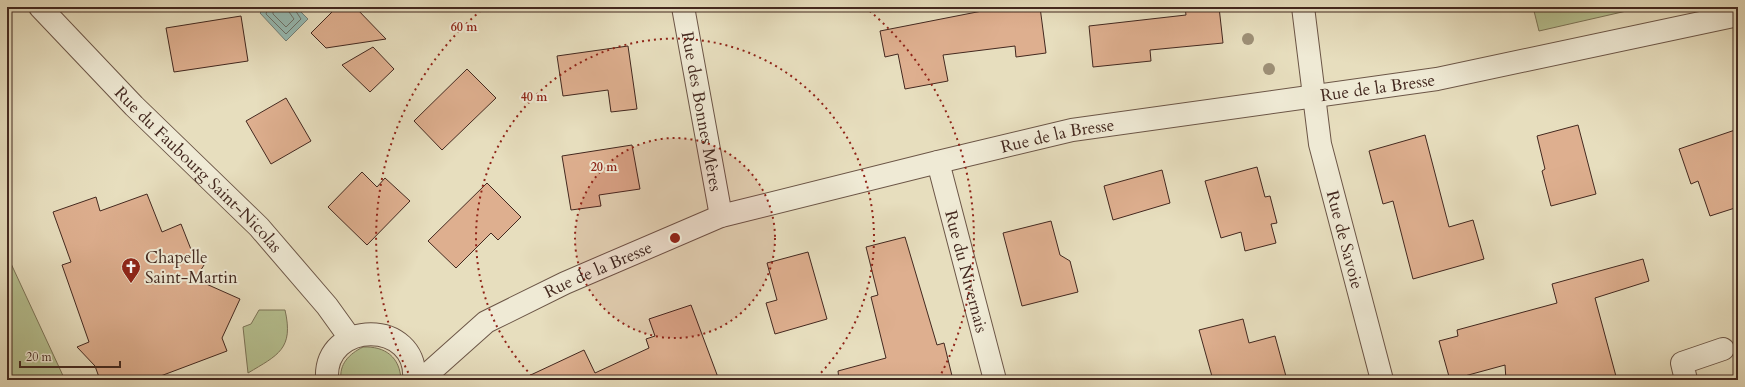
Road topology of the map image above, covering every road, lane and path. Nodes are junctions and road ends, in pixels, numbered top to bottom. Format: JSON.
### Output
{"nodes":[{"id":1,"x":40,"y":7,"type":"edge"},
{"id":2,"x":683,"y":7,"type":"edge"},
{"id":3,"x":1303,"y":7,"type":"edge"},
{"id":4,"x":1733,"y":16,"type":"edge"},
{"id":5,"x":1313,"y":97,"type":"junction"},
{"id":6,"x":938,"y":162,"type":"junction"},
{"id":7,"x":721,"y":216,"type":"junction"},
{"id":8,"x":350,"y":338,"type":"junction"},
{"id":9,"x":1724,"y":349,"type":"dead end"},
{"id":10,"x":327,"y":380,"type":"edge"},
{"id":11,"x":414,"y":380,"type":"edge"},
{"id":12,"x":421,"y":380,"type":"edge"},
{"id":13,"x":995,"y":380,"type":"edge"},
{"id":14,"x":1382,"y":380,"type":"edge"},
{"id":15,"x":1686,"y":380,"type":"edge"}],
"edges":[{"from":1,"to":8,"type":"street","name":"Rue du Faubourg Saint-Nicolas"},
{"from":2,"to":7,"type":"street","name":"Rue des Bonnes Mères"},
{"from":3,"to":5,"type":"street","name":"Rue de Savoie"},
{"from":4,"to":5,"type":"street","name":"Rue de la Bresse"},
{"from":5,"to":6,"type":"street","name":"Rue de la Bresse"},
{"from":5,"to":14,"type":"street","name":"Rue de Savoie"},
{"from":6,"to":7,"type":"street","name":"Rue de la Bresse"},
{"from":6,"to":13,"type":"street","name":"Rue du Nivernais"},
{"from":7,"to":12,"type":"street","name":"Rue de la Bresse"},
{"from":8,"to":10,"type":"street"},
{"from":8,"to":11,"type":"street"},
{"from":9,"to":15,"type":"street"}]}
